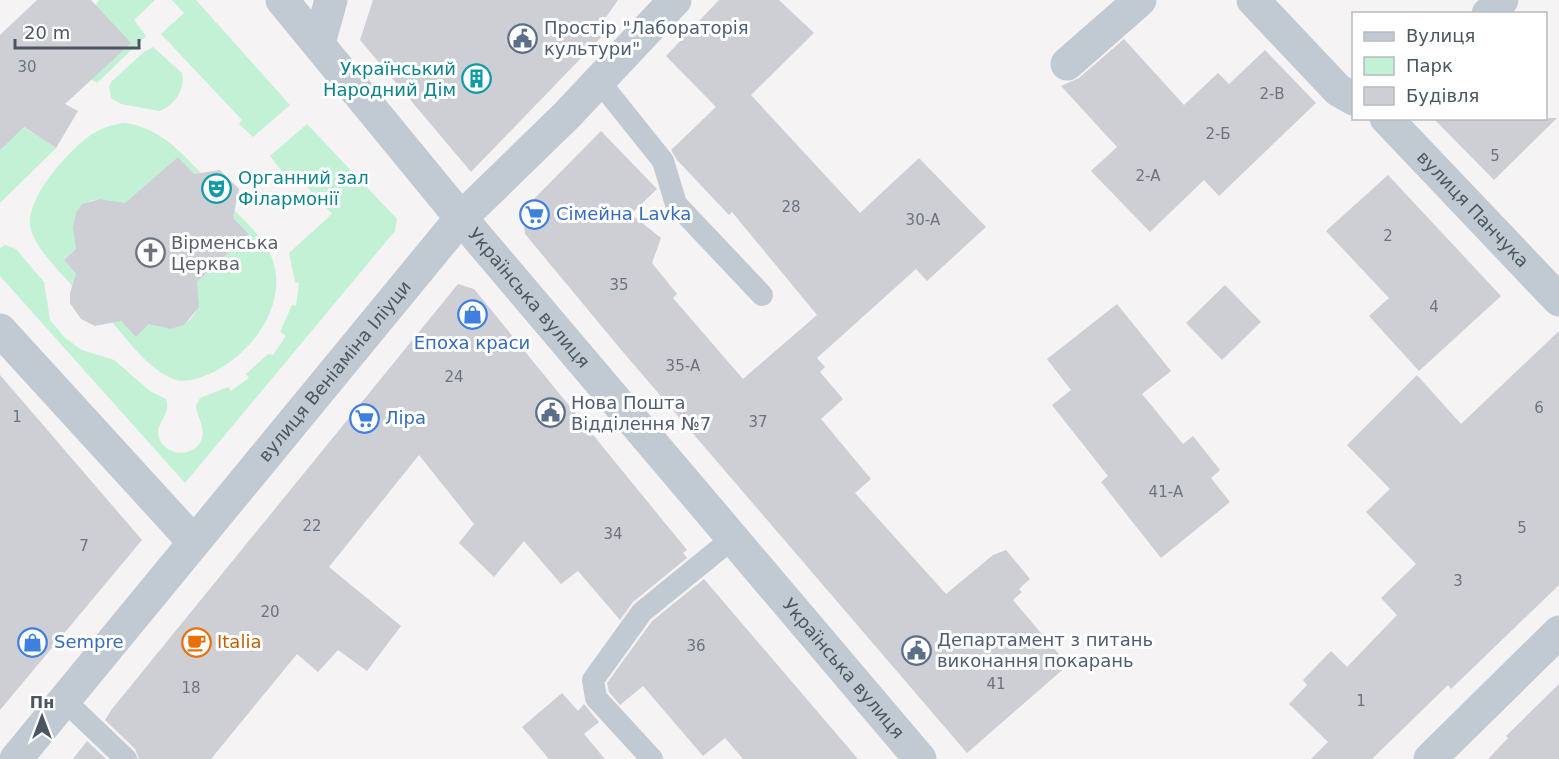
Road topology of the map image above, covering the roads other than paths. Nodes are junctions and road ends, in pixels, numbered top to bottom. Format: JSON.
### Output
{"nodes":[{"id":1,"x":282,"y":0,"type":"edge"},
{"id":2,"x":331,"y":0,"type":"edge"},
{"id":3,"x":675,"y":0,"type":"edge"},
{"id":4,"x":1140,"y":0,"type":"edge"},
{"id":5,"x":1253,"y":0,"type":"edge"},
{"id":6,"x":1502,"y":0,"type":"edge"},
{"id":7,"x":1490,"y":12,"type":"edge"},
{"id":8,"x":319,"y":43,"type":"junction"},
{"id":9,"x":1067,"y":64,"type":"dead end"},
{"id":10,"x":599,"y":81,"type":"junction"},
{"id":11,"x":1352,"y":98,"type":"edge"},
{"id":12,"x":1388,"y":120,"type":"edge"},
{"id":13,"x":461,"y":218,"type":"junction"},
{"id":14,"x":762,"y":295,"type":"dead end"},
{"id":15,"x":1559,"y":300,"type":"edge"},
{"id":16,"x":0,"y":330,"type":"edge"},
{"id":17,"x":733,"y":538,"type":"junction"},
{"id":18,"x":193,"y":541,"type":"junction"},
{"id":19,"x":1559,"y":632,"type":"edge"},
{"id":20,"x":64,"y":700,"type":"junction"},
{"id":21,"x":16,"y":759,"type":"edge"},
{"id":22,"x":126,"y":759,"type":"edge"},
{"id":23,"x":652,"y":759,"type":"edge"},
{"id":24,"x":920,"y":759,"type":"edge"},
{"id":25,"x":1430,"y":759,"type":"edge"}],
"edges":[{"from":1,"to":8,"type":"street","name":"Українська вулиця"},
{"from":2,"to":8,"type":"street"},
{"from":3,"to":10,"type":"street","name":"вулиця Веніаміна Іліуци"},
{"from":4,"to":9,"type":"street"},
{"from":5,"to":11,"type":"street"},
{"from":6,"to":7,"type":"street"},
{"from":8,"to":13,"type":"street","name":"Українська вулиця"},
{"from":10,"to":13,"type":"street","name":"вулиця Веніаміна Іліуци"},
{"from":10,"to":14,"type":"lane"},
{"from":12,"to":15,"type":"street","name":"вулиця Панчука"},
{"from":13,"to":17,"type":"street","name":"Українська вулиця"},
{"from":13,"to":18,"type":"street","name":"вулиця Веніаміна Іліуци"},
{"from":16,"to":18,"type":"street"},
{"from":17,"to":23,"type":"lane"},
{"from":17,"to":24,"type":"street","name":"Українська вулиця"},
{"from":18,"to":20,"type":"street","name":"вулиця Веніаміна Іліуци"},
{"from":19,"to":25,"type":"street"},
{"from":20,"to":21,"type":"street","name":"вулиця Веніаміна Іліуци"},
{"from":20,"to":22,"type":"lane"}]}
